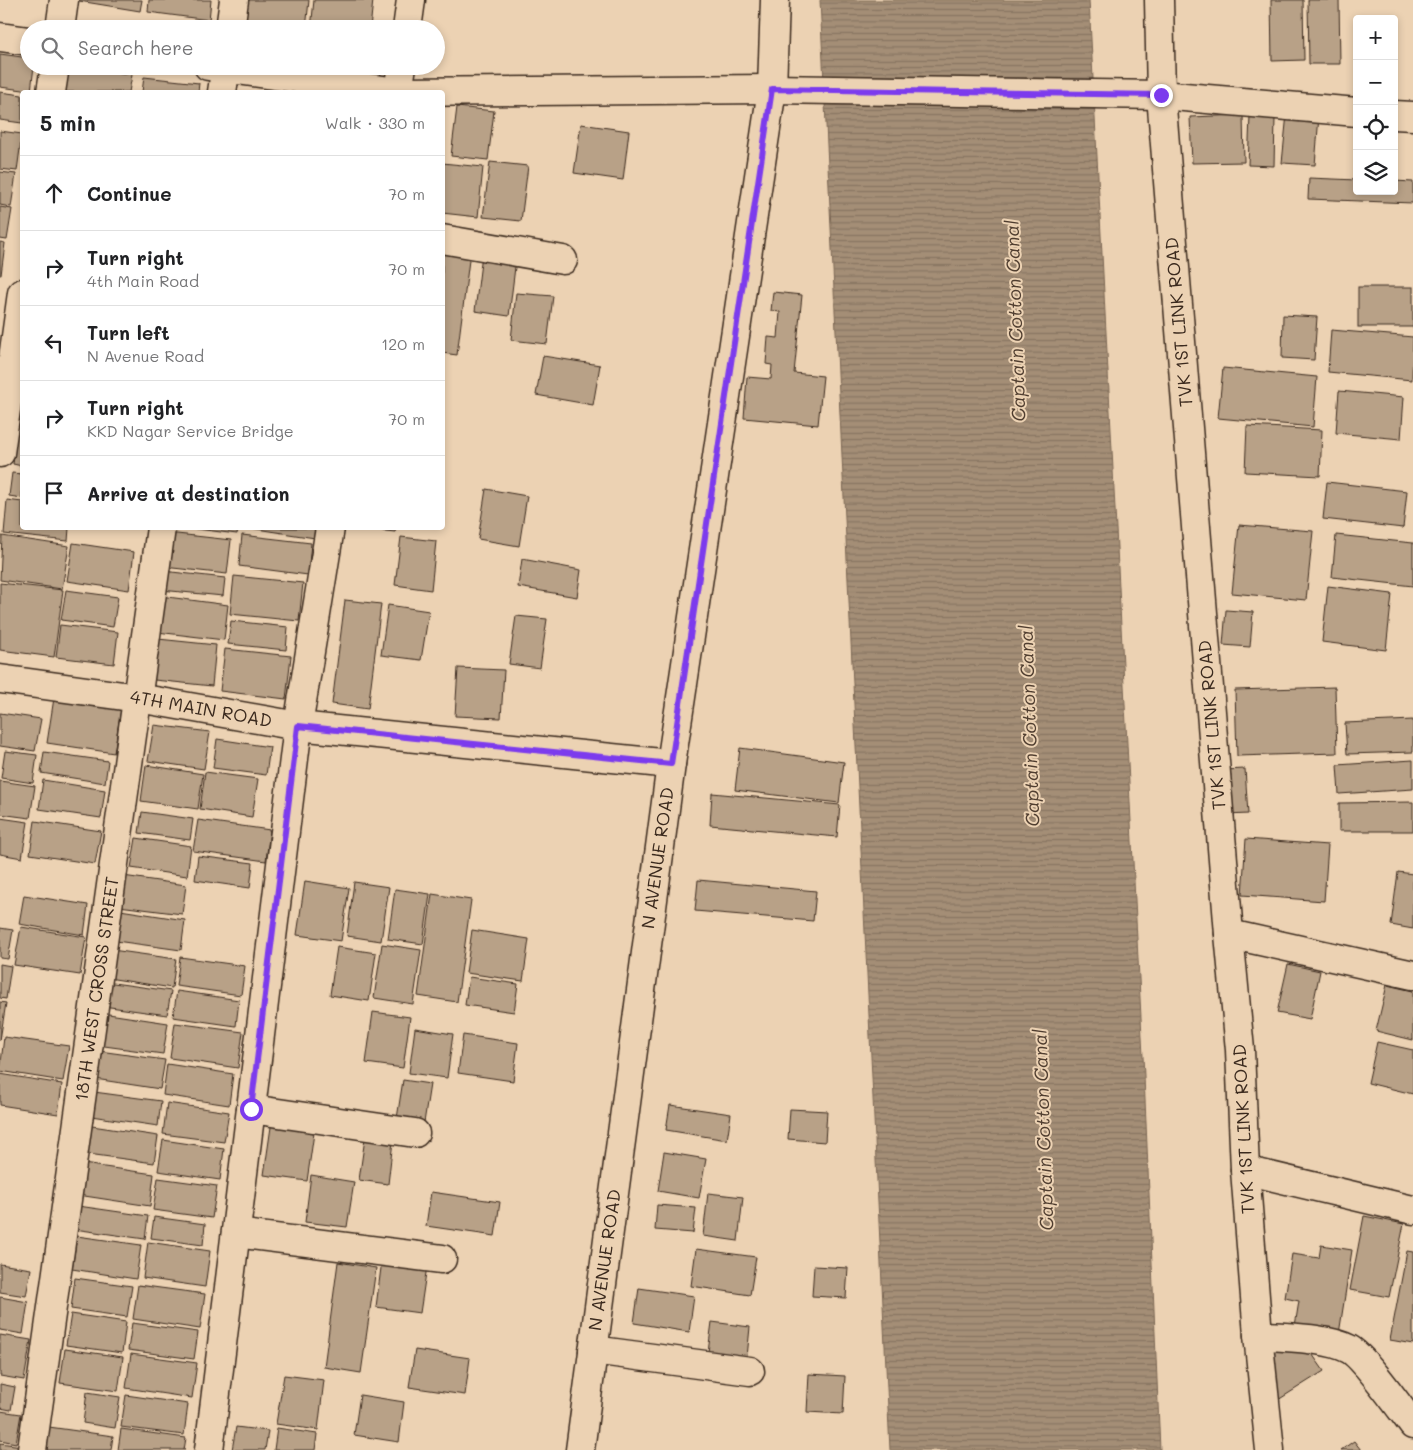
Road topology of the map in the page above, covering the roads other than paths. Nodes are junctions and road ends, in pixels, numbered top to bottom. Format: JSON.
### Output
{"nodes":[{"id":1,"x":64,"y":0,"type":"edge"},
{"id":2,"x":234,"y":0,"type":"edge"},
{"id":3,"x":411,"y":0,"type":"edge"},
{"id":4,"x":775,"y":0,"type":"edge"},
{"id":5,"x":1159,"y":0,"type":"edge"},
{"id":6,"x":61,"y":20,"type":"edge"},
{"id":7,"x":231,"y":20,"type":"edge"},
{"id":8,"x":408,"y":20,"type":"edge"},
{"id":9,"x":0,"y":38,"type":"edge"},
{"id":10,"x":20,"y":40,"type":"edge"},
{"id":11,"x":53,"y":75,"type":"edge"},
{"id":12,"x":239,"y":75,"type":"edge"},
{"id":13,"x":401,"y":75,"type":"edge"},
{"id":14,"x":772,"y":89,"type":"junction"},
{"id":15,"x":51,"y":90,"type":"edge"},
{"id":16,"x":379,"y":90,"type":"edge"},
{"id":17,"x":398,"y":90,"type":"edge"},
{"id":18,"x":445,"y":92,"type":"edge"},
{"id":19,"x":1161,"y":95,"type":"junction"},
{"id":20,"x":1353,"y":112,"type":"edge"},
{"id":21,"x":1398,"y":115,"type":"edge"},
{"id":22,"x":1413,"y":116,"type":"edge"},
{"id":23,"x":445,"y":240,"type":"edge"},
{"id":24,"x":563,"y":260,"type":"dead end"},
{"id":25,"x":20,"y":308,"type":"edge"},
{"id":26,"x":0,"y":453,"type":"edge"},
{"id":27,"x":161,"y":530,"type":"edge"},
{"id":28,"x":330,"y":530,"type":"edge"},
{"id":29,"x":0,"y":679,"type":"edge"},
{"id":30,"x":138,"y":698,"type":"junction"},
{"id":31,"x":298,"y":726,"type":"junction"},
{"id":32,"x":671,"y":764,"type":"junction"},
{"id":33,"x":1229,"y":934,"type":"junction"},
{"id":34,"x":1413,"y":975,"type":"edge"},
{"id":35,"x":251,"y":1109,"type":"junction"},
{"id":36,"x":414,"y":1133,"type":"dead end"},
{"id":37,"x":1245,"y":1170,"type":"junction"},
{"id":38,"x":1413,"y":1210,"type":"edge"},
{"id":39,"x":236,"y":1233,"type":"junction"},
{"id":40,"x":442,"y":1259,"type":"dead end"},
{"id":41,"x":1258,"y":1335,"type":"junction"},
{"id":42,"x":593,"y":1350,"type":"junction"},
{"id":43,"x":750,"y":1371,"type":"dead end"},
{"id":44,"x":1413,"y":1425,"type":"edge"},
{"id":45,"x":32,"y":1450,"type":"edge"},
{"id":46,"x":209,"y":1450,"type":"edge"},
{"id":47,"x":580,"y":1450,"type":"edge"},
{"id":48,"x":1270,"y":1450,"type":"edge"}],
"edges":[{"from":1,"to":6,"type":"street"},
{"from":2,"to":7,"type":"street"},
{"from":3,"to":8,"type":"street"},
{"from":4,"to":14,"type":"street","name":"N AVENUE ROAD"},
{"from":5,"to":19,"type":"street","name":"TVK 1ST LINK ROAD"},
{"from":9,"to":10,"type":"street"},
{"from":11,"to":15,"type":"street"},
{"from":12,"to":16,"type":"street"},
{"from":13,"to":17,"type":"street"},
{"from":14,"to":18,"type":"street"},
{"from":14,"to":19,"type":"street"},
{"from":14,"to":32,"type":"street","name":"N AVENUE ROAD"},
{"from":19,"to":20,"type":"street"},
{"from":19,"to":33,"type":"street","name":"TVK 1ST LINK ROAD"},
{"from":21,"to":22,"type":"street"},
{"from":23,"to":24,"type":"street"},
{"from":25,"to":26,"type":"street"},
{"from":27,"to":30,"type":"street","name":"18TH WEST CROSS STREET"},
{"from":28,"to":31,"type":"street"},
{"from":29,"to":30,"type":"street","name":"4TH MAIN ROAD"},
{"from":30,"to":31,"type":"street","name":"4TH MAIN ROAD"},
{"from":30,"to":45,"type":"street","name":"18TH WEST CROSS STREET"},
{"from":31,"to":32,"type":"street","name":"4TH MAIN ROAD"},
{"from":31,"to":35,"type":"street"},
{"from":32,"to":42,"type":"street","name":"N AVENUE ROAD"},
{"from":33,"to":34,"type":"street"},
{"from":33,"to":37,"type":"street","name":"TVK 1ST LINK ROAD"},
{"from":35,"to":36,"type":"street"},
{"from":35,"to":39,"type":"street"},
{"from":37,"to":38,"type":"street"},
{"from":37,"to":41,"type":"street","name":"TVK 1ST LINK ROAD"},
{"from":39,"to":40,"type":"street"},
{"from":39,"to":46,"type":"street"},
{"from":41,"to":44,"type":"street"},
{"from":41,"to":48,"type":"street","name":"TVK 1ST LINK ROAD"},
{"from":42,"to":43,"type":"street"},
{"from":42,"to":47,"type":"street","name":"N AVENUE ROAD"}]}
